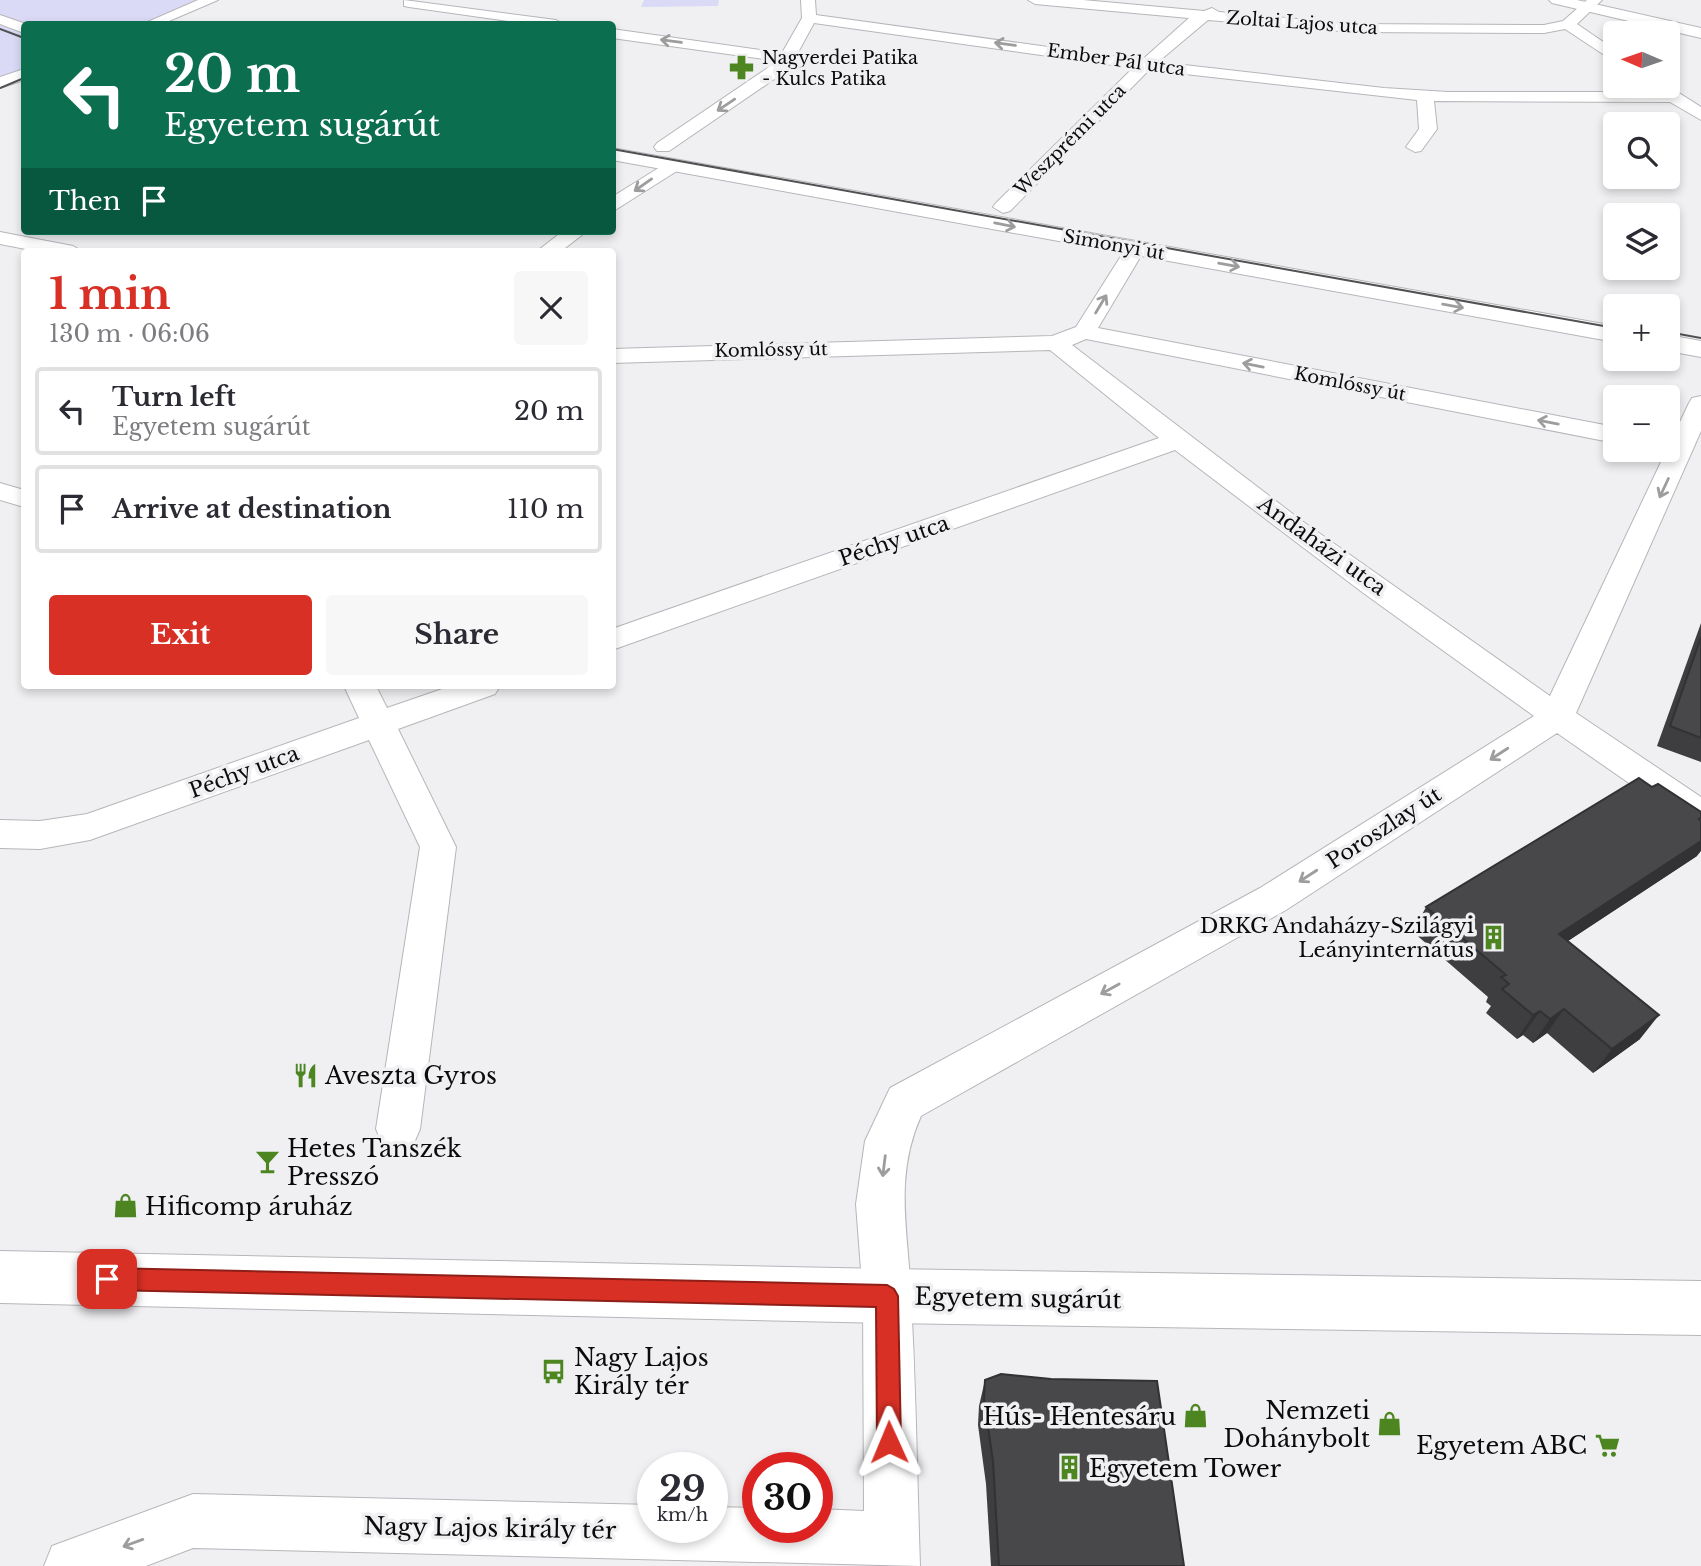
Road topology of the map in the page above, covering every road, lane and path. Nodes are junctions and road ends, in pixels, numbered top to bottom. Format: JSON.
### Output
{"nodes":[{"id":1,"x":211,"y":0,"type":"edge"},
{"id":2,"x":531,"y":0,"type":"edge"},
{"id":3,"x":808,"y":0,"type":"edge"},
{"id":4,"x":1035,"y":0,"type":"edge"},
{"id":5,"x":1237,"y":0,"type":"edge"},
{"id":6,"x":1557,"y":0,"type":"edge"},
{"id":7,"x":409,"y":3,"type":"dead end"},
{"id":8,"x":1592,"y":4,"type":"edge"},
{"id":9,"x":1202,"y":16,"type":"junction"},
{"id":10,"x":809,"y":18,"type":"junction"},
{"id":11,"x":0,"y":19,"type":"edge"},
{"id":12,"x":519,"y":19,"type":"junction"},
{"id":13,"x":158,"y":21,"type":"edge"},
{"id":14,"x":533,"y":21,"type":"edge"},
{"id":15,"x":1568,"y":24,"type":"junction"},
{"id":16,"x":21,"y":28,"type":"edge"},
{"id":17,"x":1701,"y":33,"type":"edge"},
{"id":18,"x":616,"y":34,"type":"edge"},
{"id":19,"x":1603,"y":49,"type":"edge"},
{"id":20,"x":787,"y":58,"type":"junction"},
{"id":21,"x":1145,"y":65,"type":"junction"},
{"id":22,"x":21,"y":75,"type":"edge"},
{"id":23,"x":0,"y":83,"type":"edge"},
{"id":24,"x":1424,"y":96,"type":"junction"},
{"id":25,"x":1603,"y":97,"type":"edge"},
{"id":26,"x":1676,"y":98,"type":"edge"},
{"id":27,"x":1701,"y":115,"type":"edge"},
{"id":28,"x":616,"y":140,"type":"edge"},
{"id":29,"x":1415,"y":147,"type":"dead end"},
{"id":30,"x":616,"y":154,"type":"edge"},
{"id":31,"x":668,"y":156,"type":"junction"},
{"id":32,"x":616,"y":202,"type":"edge"},
{"id":33,"x":1003,"y":207,"type":"junction"},
{"id":34,"x":571,"y":235,"type":"edge"},
{"id":35,"x":0,"y":238,"type":"edge"},
{"id":36,"x":52,"y":248,"type":"edge"},
{"id":37,"x":553,"y":248,"type":"edge"},
{"id":38,"x":1135,"y":248,"type":"junction"},
{"id":39,"x":1603,"y":314,"type":"edge"},
{"id":40,"x":1680,"y":327,"type":"edge"},
{"id":41,"x":1701,"y":331,"type":"edge"},
{"id":42,"x":1084,"y":332,"type":"junction"},
{"id":43,"x":1603,"y":332,"type":"edge"},
{"id":44,"x":1055,"y":342,"type":"junction"},
{"id":45,"x":1680,"y":346,"type":"edge"},
{"id":46,"x":1701,"y":349,"type":"edge"},
{"id":47,"x":616,"y":354,"type":"edge"},
{"id":48,"x":1701,"y":403,"type":"edge"},
{"id":49,"x":1603,"y":433,"type":"edge"},
{"id":50,"x":1680,"y":439,"type":"edge"},
{"id":51,"x":1176,"y":441,"type":"junction"},
{"id":52,"x":1668,"y":462,"type":"edge"},
{"id":53,"x":0,"y":492,"type":"edge"},
{"id":54,"x":21,"y":498,"type":"edge"},
{"id":55,"x":21,"y":505,"type":"edge"},
{"id":56,"x":0,"y":510,"type":"edge"},
{"id":57,"x":616,"y":639,"type":"edge"},
{"id":58,"x":361,"y":689,"type":"edge"},
{"id":59,"x":475,"y":689,"type":"edge"},
{"id":60,"x":1557,"y":717,"type":"junction"},
{"id":61,"x":378,"y":723,"type":"junction"},
{"id":62,"x":1701,"y":815,"type":"edge"},
{"id":63,"x":0,"y":834,"type":"edge"},
{"id":64,"x":905,"y":1102,"type":"joint"},
{"id":65,"x":398,"y":1129,"type":"dead end"},
{"id":66,"x":0,"y":1278,"type":"edge"},
{"id":67,"x":887,"y":1296,"type":"junction"},
{"id":68,"x":1701,"y":1308,"type":"edge"},
{"id":69,"x":892,"y":1552,"type":"edge"},
{"id":70,"x":72,"y":1566,"type":"edge"}],
"edges":[{"from":1,"to":13,"type":"street"},
{"from":2,"to":12,"type":"street"},
{"from":3,"to":10,"type":"street"},
{"from":4,"to":9,"type":"street","name":"Zoltai Lajos utca"},
{"from":5,"to":9,"type":"street","name":"Weszprémi utca"},
{"from":6,"to":8,"type":"street"},
{"from":7,"to":12,"type":"street"},
{"from":8,"to":15,"type":"street"},
{"from":8,"to":17,"type":"street"},
{"from":9,"to":15,"type":"street","name":"Zoltai Lajos utca"},
{"from":9,"to":21,"type":"street","name":"Weszprémi utca"},
{"from":10,"to":20,"type":"street"},
{"from":21,"to":10,"type":"street","name":"Ember Pál utca","one_way":true},
{"from":11,"to":16,"type":"street"},
{"from":12,"to":14,"type":"street"},
{"from":15,"to":19,"type":"street"},
{"from":20,"to":18,"type":"street","one_way":true},
{"from":20,"to":31,"type":"street","one_way":true},
{"from":21,"to":24,"type":"street","name":"Ember Pál utca"},
{"from":21,"to":33,"type":"street","name":"Weszprémi utca"},
{"from":22,"to":23,"type":"street"},
{"from":24,"to":25,"type":"street","name":"Ember Pál utca"},
{"from":24,"to":29,"type":"street"},
{"from":26,"to":27,"type":"street"},
{"from":28,"to":31,"type":"street","name":"Simonyi út"},
{"from":30,"to":31,"type":"street","name":"Simonyi út"},
{"from":31,"to":32,"type":"street","one_way":true},
{"from":31,"to":33,"type":"street","name":"Simonyi út"},
{"from":31,"to":38,"type":"street","name":"Simonyi út","one_way":true},
{"from":33,"to":39,"type":"street","name":"Simonyi út"},
{"from":34,"to":37,"type":"street"},
{"from":35,"to":36,"type":"street"},
{"from":42,"to":38,"type":"street","one_way":true},
{"from":38,"to":43,"type":"street","name":"Simonyi út","one_way":true},
{"from":40,"to":41,"type":"street"},
{"from":42,"to":44,"type":"street"},
{"from":49,"to":42,"type":"street","name":"Komlóssy út","one_way":true},
{"from":44,"to":47,"type":"street","name":"Komlóssy út"},
{"from":44,"to":51,"type":"street","name":"Andaházi utca"},
{"from":45,"to":46,"type":"street"},
{"from":48,"to":50,"type":"street"},
{"from":51,"to":57,"type":"street","name":"Péchy utca"},
{"from":51,"to":60,"type":"street","name":"Andaházi utca"},
{"from":52,"to":60,"type":"street","one_way":true},
{"from":53,"to":54,"type":"street"},
{"from":55,"to":56,"type":"street"},
{"from":58,"to":61,"type":"street"},
{"from":59,"to":61,"type":"street","name":"Péchy utca"},
{"from":60,"to":62,"type":"street","name":"Andaházi utca"},
{"from":60,"to":64,"type":"street","name":"Poroszlay út","one_way":true},
{"from":61,"to":63,"type":"street","name":"Péchy utca"},
{"from":61,"to":65,"type":"street"},
{"from":64,"to":67,"type":"street","name":"Nagy Lajos király tér","one_way":true},
{"from":66,"to":67,"type":"street","name":"Egyetem sugárút"},
{"from":67,"to":68,"type":"street","name":"Egyetem sugárút"},
{"from":67,"to":69,"type":"street","name":"Nagy Lajos király tér"},
{"from":69,"to":70,"type":"street","name":"Nagy Lajos király tér","one_way":true}]}
